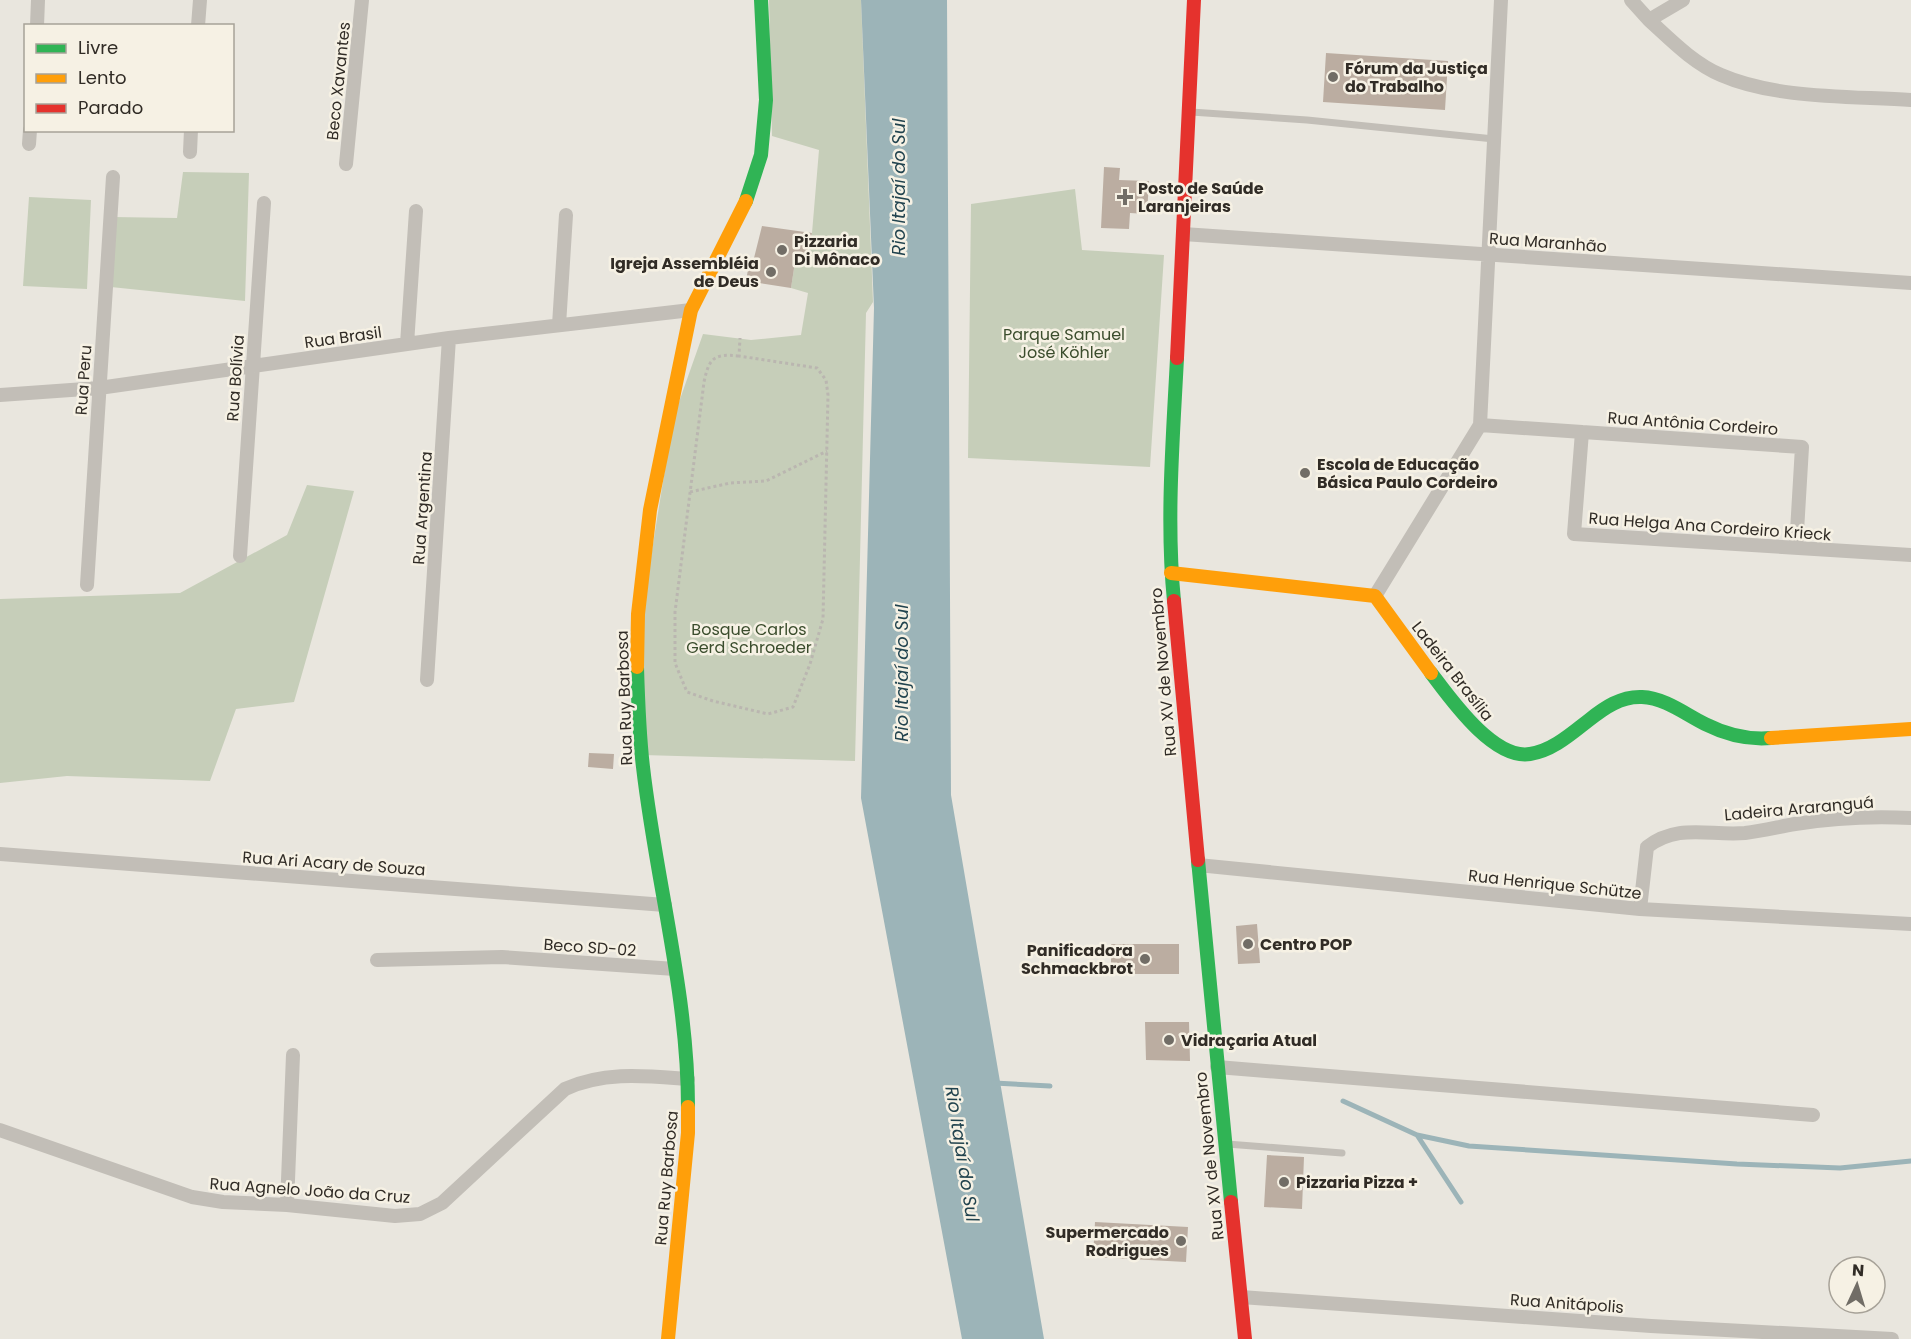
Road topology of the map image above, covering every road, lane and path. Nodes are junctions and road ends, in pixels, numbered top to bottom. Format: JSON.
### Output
{"nodes":[{"id":1,"x":38,"y":0,"type":"edge"},
{"id":2,"x":200,"y":0,"type":"edge"},
{"id":3,"x":362,"y":0,"type":"edge"},
{"id":4,"x":761,"y":0,"type":"edge"},
{"id":5,"x":1194,"y":0,"type":"edge"},
{"id":6,"x":1501,"y":0,"type":"edge"},
{"id":7,"x":1631,"y":0,"type":"edge"},
{"id":8,"x":1683,"y":0,"type":"edge"},
{"id":9,"x":1649,"y":20,"type":"junction"},
{"id":10,"x":37,"y":24,"type":"edge"},
{"id":11,"x":198,"y":24,"type":"edge"},
{"id":12,"x":1911,"y":100,"type":"edge"},
{"id":13,"x":1189,"y":111,"type":"junction"},
{"id":14,"x":191,"y":132,"type":"edge"},
{"id":15,"x":1494,"y":139,"type":"junction"},
{"id":16,"x":190,"y":152,"type":"dead end"},
{"id":17,"x":346,"y":164,"type":"dead end"},
{"id":18,"x":113,"y":177,"type":"dead end"},
{"id":19,"x":264,"y":203,"type":"dead end"},
{"id":20,"x":416,"y":211,"type":"dead end"},
{"id":21,"x":566,"y":215,"type":"dead end"},
{"id":22,"x":1183,"y":234,"type":"junction"},
{"id":23,"x":1488,"y":255,"type":"junction"},
{"id":24,"x":1911,"y":284,"type":"edge"},
{"id":25,"x":691,"y":310,"type":"junction"},
{"id":26,"x":559,"y":325,"type":"junction"},
{"id":27,"x":449,"y":338,"type":"junction"},
{"id":28,"x":740,"y":338,"type":"dead end"},
{"id":29,"x":407,"y":344,"type":"junction"},
{"id":30,"x":739,"y":356,"type":"junction"},
{"id":31,"x":253,"y":366,"type":"junction"},
{"id":32,"x":99,"y":388,"type":"junction"},
{"id":33,"x":0,"y":395,"type":"edge"},
{"id":34,"x":1480,"y":425,"type":"junction"},
{"id":35,"x":1582,"y":432,"type":"junction"},
{"id":36,"x":827,"y":452,"type":"junction"},
{"id":37,"x":690,"y":492,"type":"junction"},
{"id":38,"x":1796,"y":548,"type":"junction"},
{"id":39,"x":1911,"y":555,"type":"edge"},
{"id":40,"x":240,"y":556,"type":"dead end"},
{"id":41,"x":1171,"y":573,"type":"junction"},
{"id":42,"x":87,"y":585,"type":"dead end"},
{"id":43,"x":1375,"y":596,"type":"junction"},
{"id":44,"x":427,"y":680,"type":"dead end"},
{"id":45,"x":1911,"y":729,"type":"edge"},
{"id":46,"x":1911,"y":818,"type":"edge"},
{"id":47,"x":0,"y":854,"type":"edge"},
{"id":48,"x":1197,"y":865,"type":"junction"},
{"id":49,"x":665,"y":905,"type":"junction"},
{"id":50,"x":1640,"y":909,"type":"junction"},
{"id":51,"x":1911,"y":924,"type":"edge"},
{"id":52,"x":377,"y":960,"type":"dead end"},
{"id":53,"x":675,"y":969,"type":"junction"},
{"id":54,"x":293,"y":1055,"type":"dead end"},
{"id":55,"x":1217,"y":1067,"type":"junction"},
{"id":56,"x":688,"y":1079,"type":"junction"},
{"id":57,"x":1813,"y":1115,"type":"dead end"},
{"id":58,"x":0,"y":1130,"type":"edge"},
{"id":59,"x":1224,"y":1144,"type":"junction"},
{"id":60,"x":1342,"y":1153,"type":"dead end"},
{"id":61,"x":286,"y":1205,"type":"junction"},
{"id":62,"x":1241,"y":1297,"type":"junction"},
{"id":63,"x":668,"y":1339,"type":"edge"},
{"id":64,"x":1245,"y":1339,"type":"edge"},
{"id":65,"x":1892,"y":1339,"type":"edge"}],
"edges":[{"from":1,"to":10,"type":"street"},
{"from":2,"to":11,"type":"street"},
{"from":3,"to":17,"type":"street","name":"Beco Xavantes"},
{"from":4,"to":25,"type":"main road","name":"Rua Ruy Barbosa"},
{"from":5,"to":13,"type":"main road","name":"Rua XV de Novembro"},
{"from":6,"to":15,"type":"street"},
{"from":7,"to":9,"type":"street"},
{"from":8,"to":9,"type":"street"},
{"from":9,"to":12,"type":"street"},
{"from":13,"to":15,"type":"lane"},
{"from":13,"to":22,"type":"main road","name":"Rua XV de Novembro"},
{"from":14,"to":16,"type":"street"},
{"from":15,"to":23,"type":"street"},
{"from":18,"to":32,"type":"street","name":"Rua Peru"},
{"from":19,"to":31,"type":"street","name":"Rua Bolívia"},
{"from":20,"to":29,"type":"street"},
{"from":21,"to":26,"type":"street"},
{"from":22,"to":23,"type":"street","name":"Rua Maranhão"},
{"from":22,"to":41,"type":"main road","name":"Rua XV de Novembro"},
{"from":23,"to":24,"type":"street","name":"Rua Maranhão"},
{"from":23,"to":34,"type":"street"},
{"from":25,"to":26,"type":"street","name":"Rua Brasil"},
{"from":25,"to":49,"type":"main road","name":"Rua Ruy Barbosa"},
{"from":26,"to":27,"type":"street","name":"Rua Brasil"},
{"from":27,"to":29,"type":"street","name":"Rua Brasil"},
{"from":27,"to":44,"type":"street","name":"Rua Argentina"},
{"from":28,"to":30,"type":"path"},
{"from":29,"to":31,"type":"street","name":"Rua Brasil"},
{"from":30,"to":36,"type":"path"},
{"from":30,"to":37,"type":"path"},
{"from":31,"to":32,"type":"street","name":"Rua Brasil"},
{"from":31,"to":40,"type":"street","name":"Rua Bolívia"},
{"from":32,"to":33,"type":"street","name":"Rua Brasil"},
{"from":32,"to":42,"type":"street","name":"Rua Peru"},
{"from":34,"to":35,"type":"street","name":"Rua Antônia Cordeiro"},
{"from":34,"to":43,"type":"street"},
{"from":35,"to":38,"type":"street","name":"Rua Antônia Cordeiro"},
{"from":35,"to":38,"type":"street","name":"Rua Helga Ana Cordeiro Krieck"},
{"from":36,"to":37,"type":"path"},
{"from":36,"to":37,"type":"path"},
{"from":38,"to":39,"type":"street","name":"Rua Helga Ana Cordeiro Krieck"},
{"from":41,"to":43,"type":"main road"},
{"from":41,"to":48,"type":"main road","name":"Rua XV de Novembro"},
{"from":43,"to":45,"type":"main road","name":"Ladeira Brasília"},
{"from":46,"to":50,"type":"street","name":"Ladeira Araranguá"},
{"from":47,"to":49,"type":"street","name":"Rua Ari Acary de Souza"},
{"from":48,"to":50,"type":"street","name":"Rua Henrique Schütze"},
{"from":48,"to":55,"type":"main road","name":"Rua XV de Novembro"},
{"from":49,"to":53,"type":"main road","name":"Rua Ruy Barbosa"},
{"from":50,"to":51,"type":"street","name":"Rua Henrique Schütze"},
{"from":52,"to":53,"type":"street","name":"Beco SD-02"},
{"from":53,"to":56,"type":"main road","name":"Rua Ruy Barbosa"},
{"from":54,"to":61,"type":"street"},
{"from":55,"to":57,"type":"street"},
{"from":55,"to":59,"type":"main road","name":"Rua XV de Novembro"},
{"from":56,"to":61,"type":"street","name":"Rua Agnelo João da Cruz"},
{"from":56,"to":63,"type":"main road","name":"Rua Ruy Barbosa"},
{"from":58,"to":61,"type":"street","name":"Rua Agnelo João da Cruz"},
{"from":59,"to":60,"type":"lane"},
{"from":59,"to":62,"type":"main road","name":"Rua XV de Novembro"},
{"from":62,"to":64,"type":"main road","name":"Rua XV de Novembro"},
{"from":62,"to":65,"type":"street","name":"Rua Anitápolis"}]}
